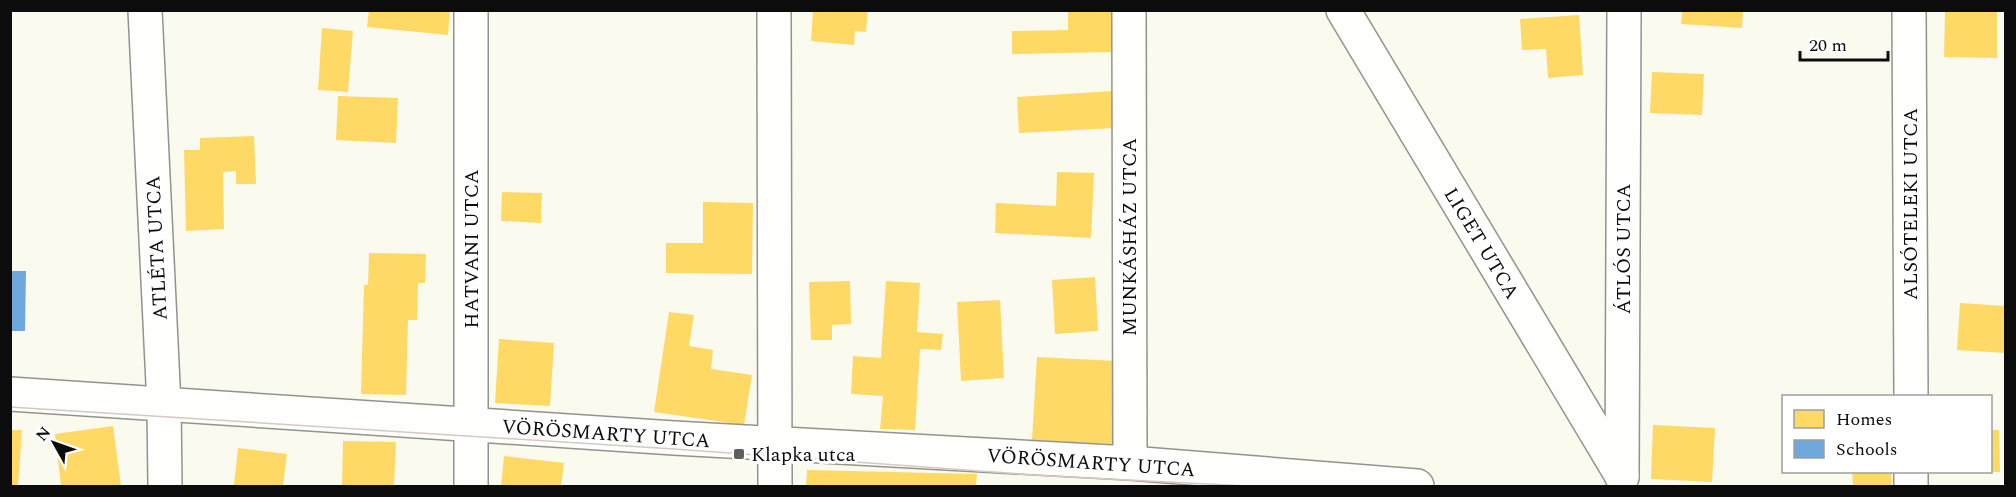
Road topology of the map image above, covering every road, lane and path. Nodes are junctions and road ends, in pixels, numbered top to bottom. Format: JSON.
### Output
{"nodes":[{"id":1,"x":145,"y":10,"type":"edge"},
{"id":2,"x":471,"y":10,"type":"edge"},
{"id":3,"x":774,"y":10,"type":"edge"},
{"id":4,"x":1128,"y":10,"type":"edge"},
{"id":5,"x":1343,"y":10,"type":"edge"},
{"id":6,"x":1624,"y":10,"type":"edge"},
{"id":7,"x":1909,"y":10,"type":"edge"},
{"id":8,"x":10,"y":394,"type":"edge"},
{"id":9,"x":1911,"y":395,"type":"edge"},
{"id":10,"x":164,"y":405,"type":"junction"},
{"id":11,"x":471,"y":424,"type":"junction"},
{"id":12,"x":775,"y":444,"type":"junction"},
{"id":13,"x":1130,"y":463,"type":"junction"},
{"id":14,"x":1048,"y":472,"type":"edge"},
{"id":15,"x":1279,"y":481,"type":"edge"},
{"id":16,"x":1622,"y":481,"type":"edge"},
{"id":17,"x":165,"y":486,"type":"edge"},
{"id":18,"x":471,"y":486,"type":"edge"},
{"id":19,"x":775,"y":486,"type":"edge"},
{"id":20,"x":1417,"y":486,"type":"edge"}],
"edges":[{"from":1,"to":10,"type":"street","name":"ATLÉTA UTCA"},
{"from":2,"to":11,"type":"street","name":"HATVANI UTCA"},
{"from":3,"to":12,"type":"street"},
{"from":4,"to":13,"type":"street","name":"MUNKÁSHÁZ UTCA"},
{"from":5,"to":16,"type":"street","name":"LIGET UTCA"},
{"from":6,"to":16,"type":"street","name":"ÁTLÓS UTCA"},
{"from":7,"to":9,"type":"street","name":"ALSÓTELEKI UTCA"},
{"from":8,"to":10,"type":"street","name":"VÖRÖSMARTY UTCA"},
{"from":10,"to":11,"type":"street","name":"VÖRÖSMARTY UTCA"},
{"from":10,"to":17,"type":"street","name":"ATLÉTA UTCA"},
{"from":11,"to":12,"type":"street","name":"VÖRÖSMARTY UTCA"},
{"from":11,"to":18,"type":"street","name":"HATVANI UTCA"},
{"from":12,"to":14,"type":"street","name":"VÖRÖSMARTY UTCA"},
{"from":12,"to":19,"type":"street"},
{"from":13,"to":14,"type":"street","name":"VÖRÖSMARTY UTCA"},
{"from":13,"to":15,"type":"street","name":"VÖRÖSMARTY UTCA"},
{"from":15,"to":20,"type":"street","name":"VÖRÖSMARTY UTCA"}]}
